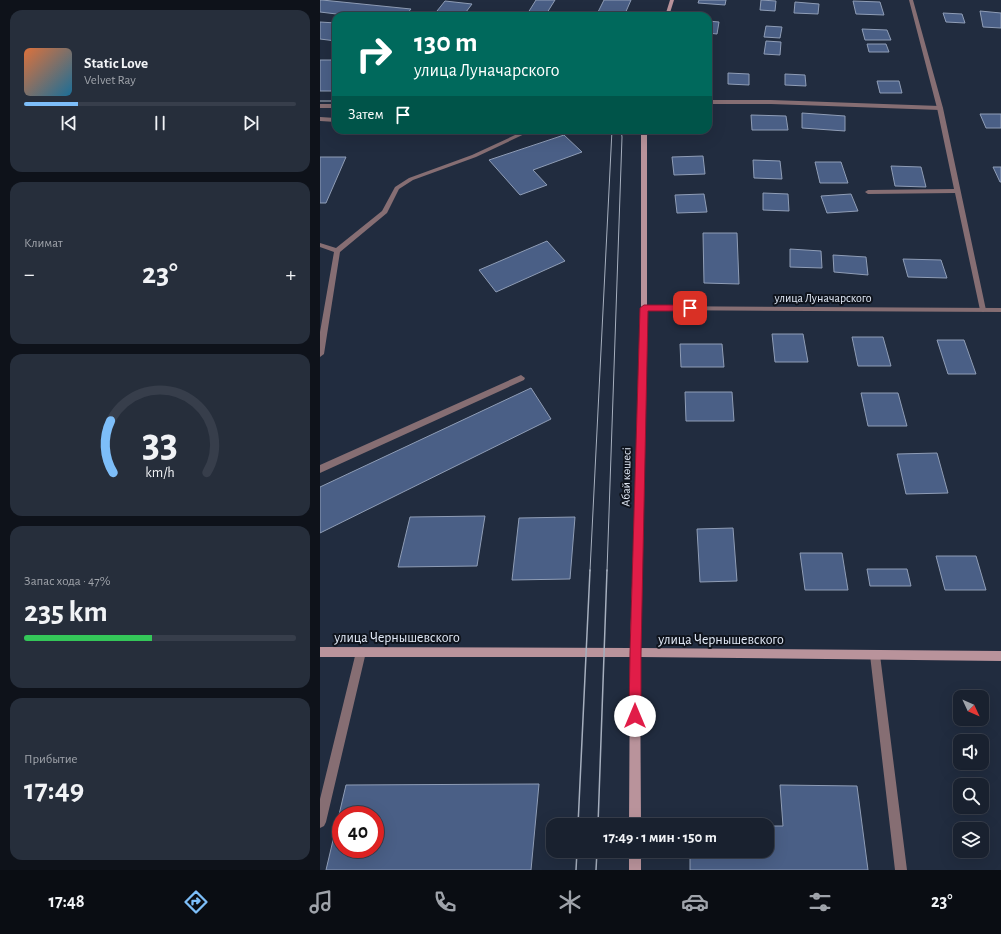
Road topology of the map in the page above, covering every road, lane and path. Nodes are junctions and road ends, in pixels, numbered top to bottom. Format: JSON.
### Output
{"nodes":[{"id":1,"x":672,"y":0,"type":"edge"},
{"id":2,"x":911,"y":0,"type":"edge"},
{"id":3,"x":668,"y":12,"type":"edge"},
{"id":4,"x":712,"y":102,"type":"edge"},
{"id":5,"x":320,"y":106,"type":"edge"},
{"id":6,"x":332,"y":106,"type":"edge"},
{"id":7,"x":940,"y":108,"type":"junction"},
{"id":8,"x":320,"y":119,"type":"edge"},
{"id":9,"x":332,"y":120,"type":"edge"},
{"id":10,"x":521,"y":134,"type":"edge"},
{"id":11,"x":644,"y":134,"type":"edge"},
{"id":12,"x":958,"y":191,"type":"junction"},
{"id":13,"x":868,"y":192,"type":"dead end"},
{"id":14,"x":320,"y":245,"type":"edge"},
{"id":15,"x":337,"y":251,"type":"junction"},
{"id":16,"x":644,"y":308,"type":"junction"},
{"id":17,"x":983,"y":310,"type":"junction"},
{"id":18,"x":1001,"y":310,"type":"edge"},
{"id":19,"x":320,"y":354,"type":"edge"},
{"id":20,"x":521,"y":378,"type":"dead end"},
{"id":21,"x":320,"y":469,"type":"edge"},
{"id":22,"x":320,"y":652,"type":"edge"},
{"id":23,"x":361,"y":652,"type":"junction"},
{"id":24,"x":635,"y":653,"type":"junction"},
{"id":25,"x":875,"y":655,"type":"junction"},
{"id":26,"x":1001,"y":656,"type":"edge"},
{"id":27,"x":635,"y":818,"type":"edge"},
{"id":28,"x":320,"y":822,"type":"edge"},
{"id":29,"x":635,"y":858,"type":"edge"},
{"id":30,"x":635,"y":870,"type":"edge"},
{"id":31,"x":901,"y":870,"type":"edge"}],
"edges":[{"from":1,"to":3,"type":"street"},
{"from":2,"to":7,"type":"street"},
{"from":4,"to":7,"type":"street"},
{"from":5,"to":6,"type":"street"},
{"from":7,"to":12,"type":"street"},
{"from":8,"to":9,"type":"street"},
{"from":10,"to":15,"type":"street"},
{"from":11,"to":16,"type":"street","name":"Абай көшесі"},
{"from":12,"to":13,"type":"street"},
{"from":12,"to":17,"type":"street"},
{"from":14,"to":15,"type":"street"},
{"from":15,"to":19,"type":"street"},
{"from":16,"to":17,"type":"street","name":"улица Луначарского"},
{"from":16,"to":24,"type":"street","name":"Абай көшесі"},
{"from":17,"to":18,"type":"street","name":"улица Луначарского"},
{"from":20,"to":21,"type":"street"},
{"from":22,"to":23,"type":"street","name":"улица Чернышевского"},
{"from":23,"to":24,"type":"street","name":"улица Чернышевского"},
{"from":23,"to":28,"type":"street"},
{"from":24,"to":25,"type":"street","name":"улица Чернышевского"},
{"from":24,"to":27,"type":"street","name":"Абай көшесі"},
{"from":25,"to":26,"type":"street","name":"улица Чернышевского"},
{"from":25,"to":31,"type":"street"},
{"from":29,"to":30,"type":"street"}]}
